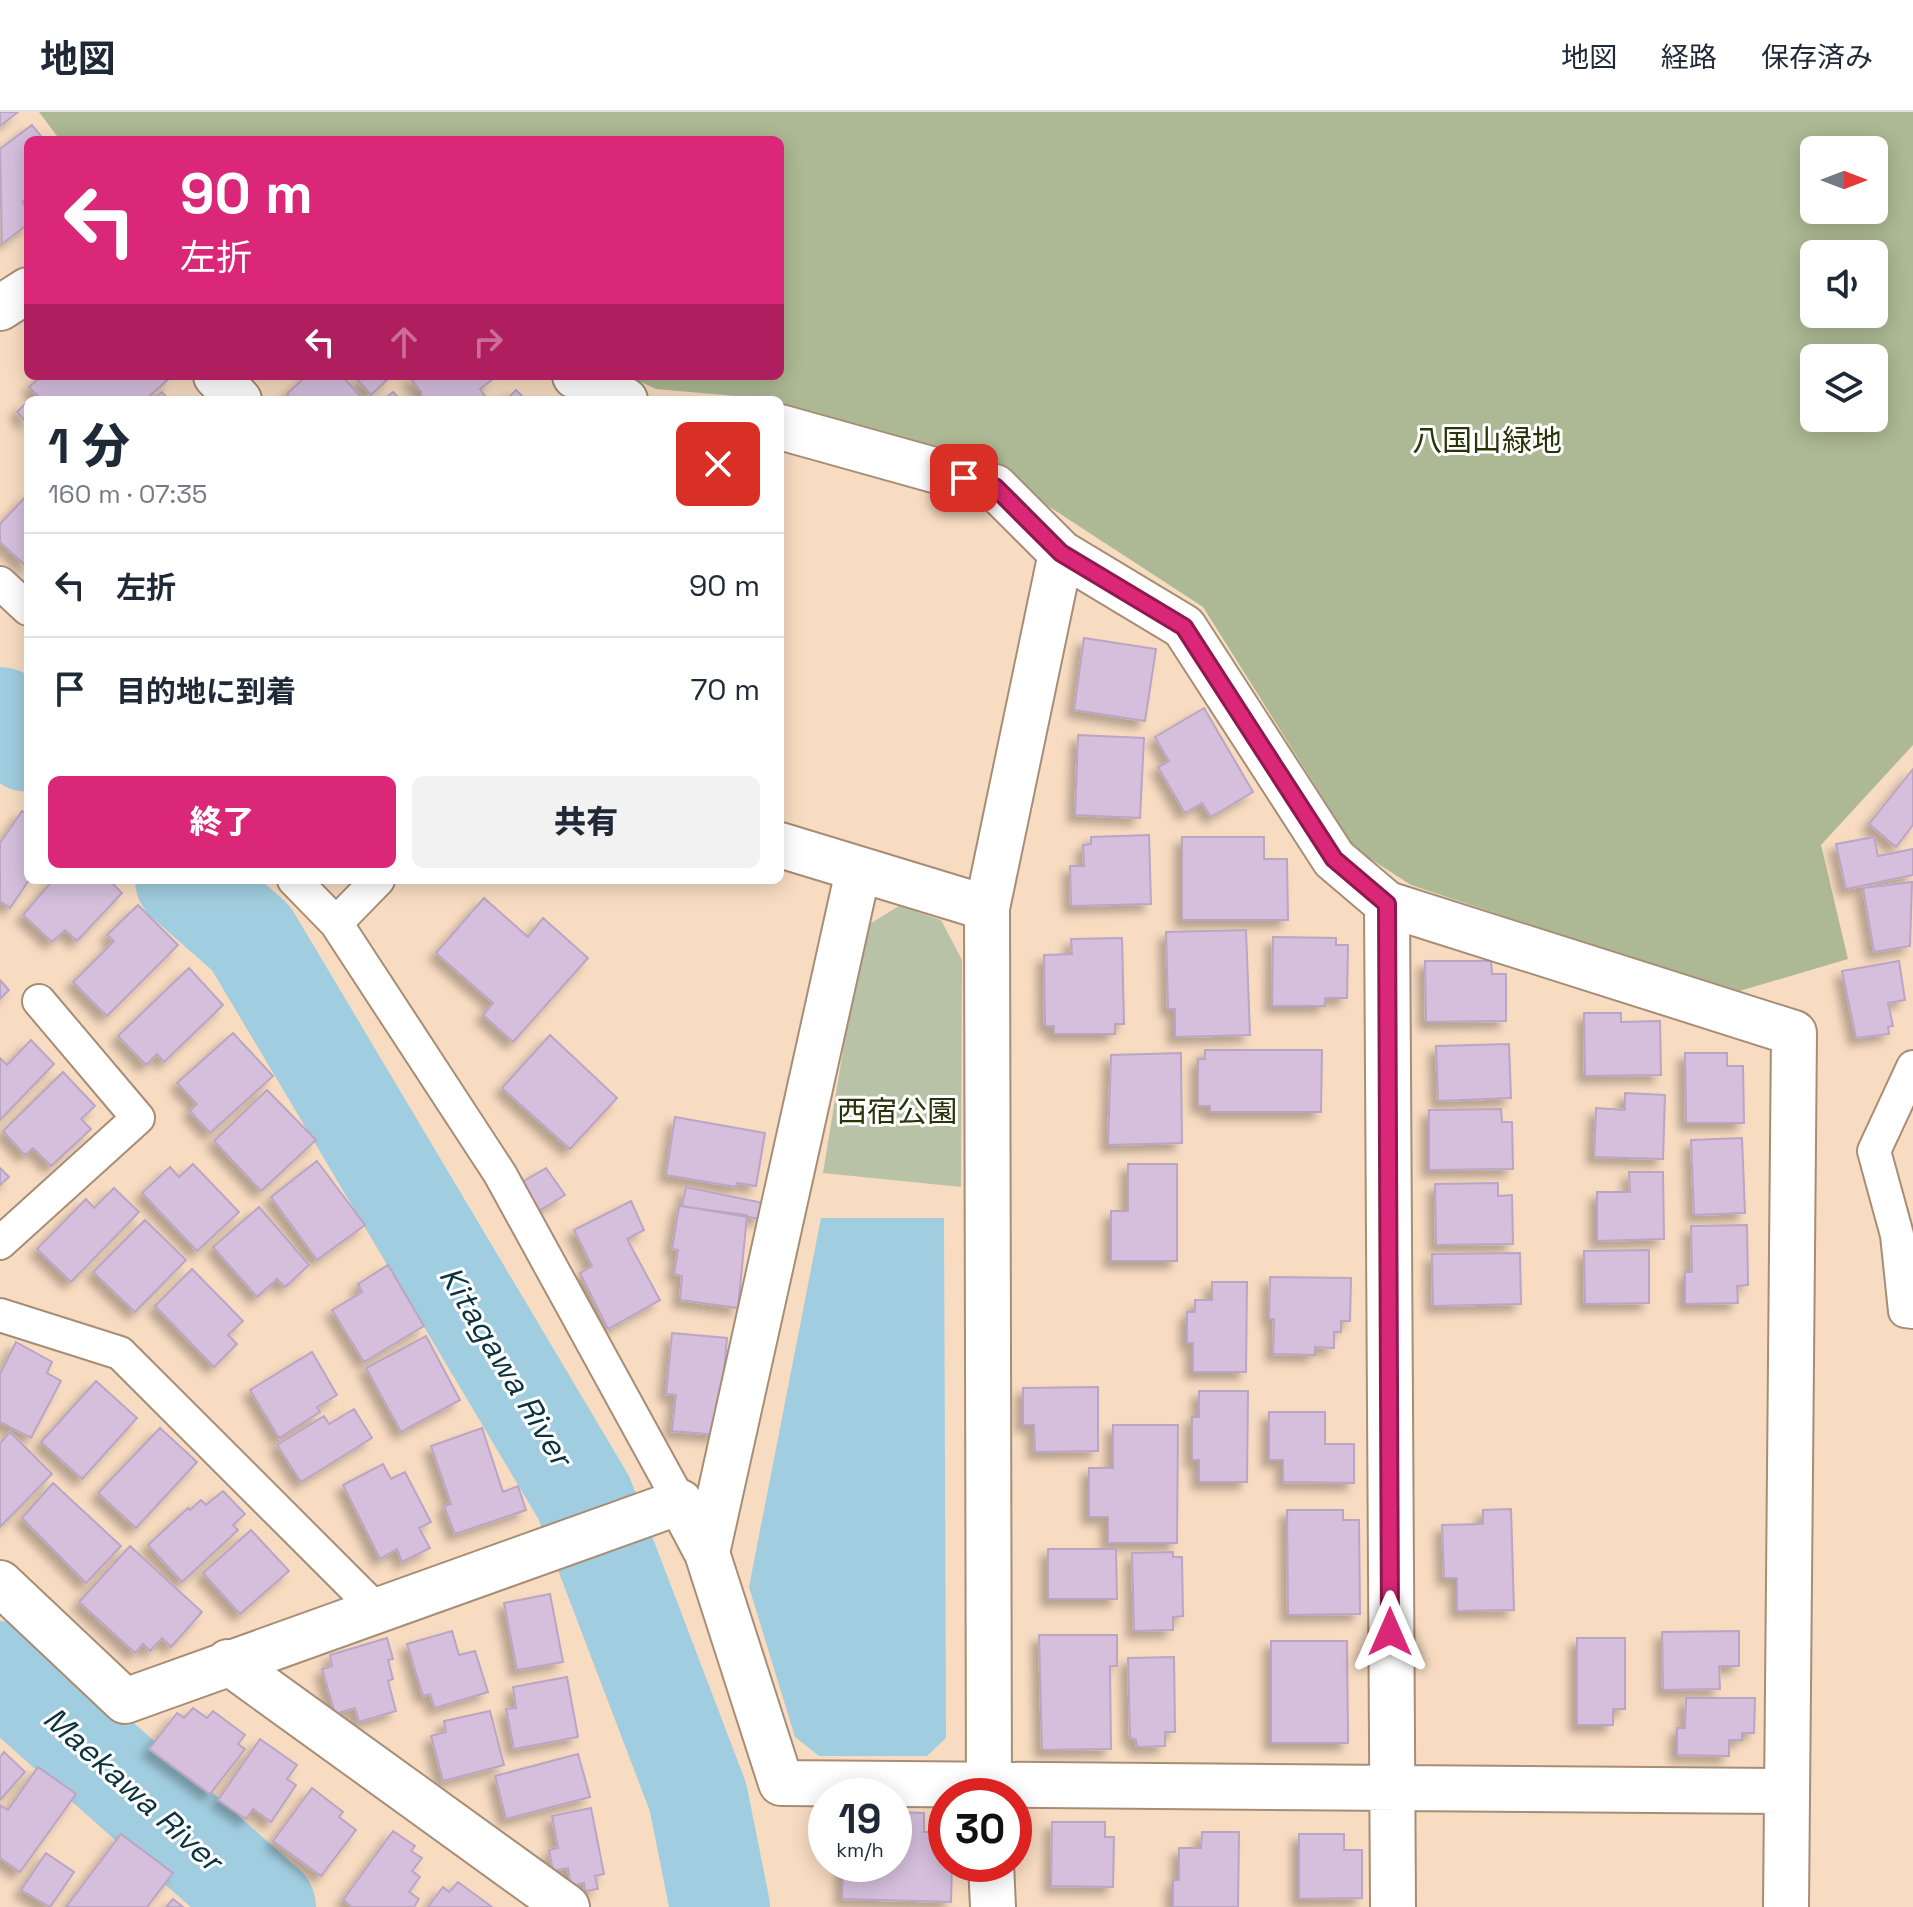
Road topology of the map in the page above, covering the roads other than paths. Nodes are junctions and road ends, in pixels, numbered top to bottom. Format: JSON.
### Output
{"nodes":[{"id":1,"x":24,"y":293,"type":"edge"},
{"id":2,"x":0,"y":308,"type":"edge"},
{"id":3,"x":220,"y":380,"type":"edge"},
{"id":4,"x":583,"y":380,"type":"edge"},
{"id":5,"x":235,"y":396,"type":"edge"},
{"id":6,"x":617,"y":396,"type":"edge"},
{"id":7,"x":784,"y":428,"type":"edge"},
{"id":8,"x":1061,"y":553,"type":"junction"},
{"id":9,"x":0,"y":583,"type":"edge"},
{"id":10,"x":24,"y":605,"type":"edge"},
{"id":11,"x":784,"y":846,"type":"edge"},
{"id":12,"x":858,"y":871,"type":"junction"},
{"id":13,"x":298,"y":884,"type":"edge"},
{"id":14,"x":374,"y":884,"type":"edge"},
{"id":15,"x":1387,"y":904,"type":"junction"},
{"id":16,"x":987,"y":908,"type":"junction"},
{"id":17,"x":336,"y":923,"type":"junction"},
{"id":18,"x":39,"y":1001,"type":"dead end"},
{"id":19,"x":1913,"y":1067,"type":"edge"},
{"id":20,"x":0,"y":1243,"type":"edge"},
{"id":21,"x":1913,"y":1312,"type":"edge"},
{"id":22,"x":0,"y":1315,"type":"edge"},
{"id":23,"x":661,"y":1509,"type":"junction"},
{"id":24,"x":707,"y":1553,"type":"junction"},
{"id":25,"x":0,"y":1583,"type":"edge"},
{"id":26,"x":377,"y":1610,"type":"junction"},
{"id":27,"x":228,"y":1662,"type":"junction"},
{"id":28,"x":989,"y":1778,"type":"edge"},
{"id":29,"x":928,"y":1789,"type":"edge"},
{"id":30,"x":1032,"y":1791,"type":"edge"},
{"id":31,"x":1391,"y":1791,"type":"junction"},
{"id":32,"x":1785,"y":1791,"type":"junction"},
{"id":33,"x":992,"y":1882,"type":"edge"},
{"id":34,"x":567,"y":1907,"type":"edge"},
{"id":35,"x":993,"y":1907,"type":"edge"},
{"id":36,"x":1393,"y":1907,"type":"edge"},
{"id":37,"x":1786,"y":1907,"type":"edge"}],
"edges":[{"from":1,"to":2,"type":"street"},
{"from":3,"to":5,"type":"street"},
{"from":4,"to":6,"type":"street"},
{"from":7,"to":8,"type":"street"},
{"from":8,"to":15,"type":"street"},
{"from":8,"to":16,"type":"street"},
{"from":9,"to":10,"type":"lane"},
{"from":11,"to":12,"type":"street"},
{"from":12,"to":16,"type":"street"},
{"from":12,"to":24,"type":"street"},
{"from":13,"to":17,"type":"lane"},
{"from":14,"to":17,"type":"lane"},
{"from":15,"to":31,"type":"street"},
{"from":15,"to":32,"type":"street"},
{"from":16,"to":28,"type":"street"},
{"from":17,"to":23,"type":"lane"},
{"from":18,"to":20,"type":"lane"},
{"from":19,"to":21,"type":"lane"},
{"from":22,"to":26,"type":"lane"},
{"from":23,"to":24,"type":"street"},
{"from":23,"to":26,"type":"street"},
{"from":24,"to":29,"type":"street"},
{"from":25,"to":27,"type":"street"},
{"from":26,"to":27,"type":"street"},
{"from":27,"to":34,"type":"street"},
{"from":30,"to":31,"type":"street"},
{"from":31,"to":32,"type":"street"},
{"from":31,"to":36,"type":"street"},
{"from":32,"to":37,"type":"street"},
{"from":33,"to":35,"type":"street"}]}
